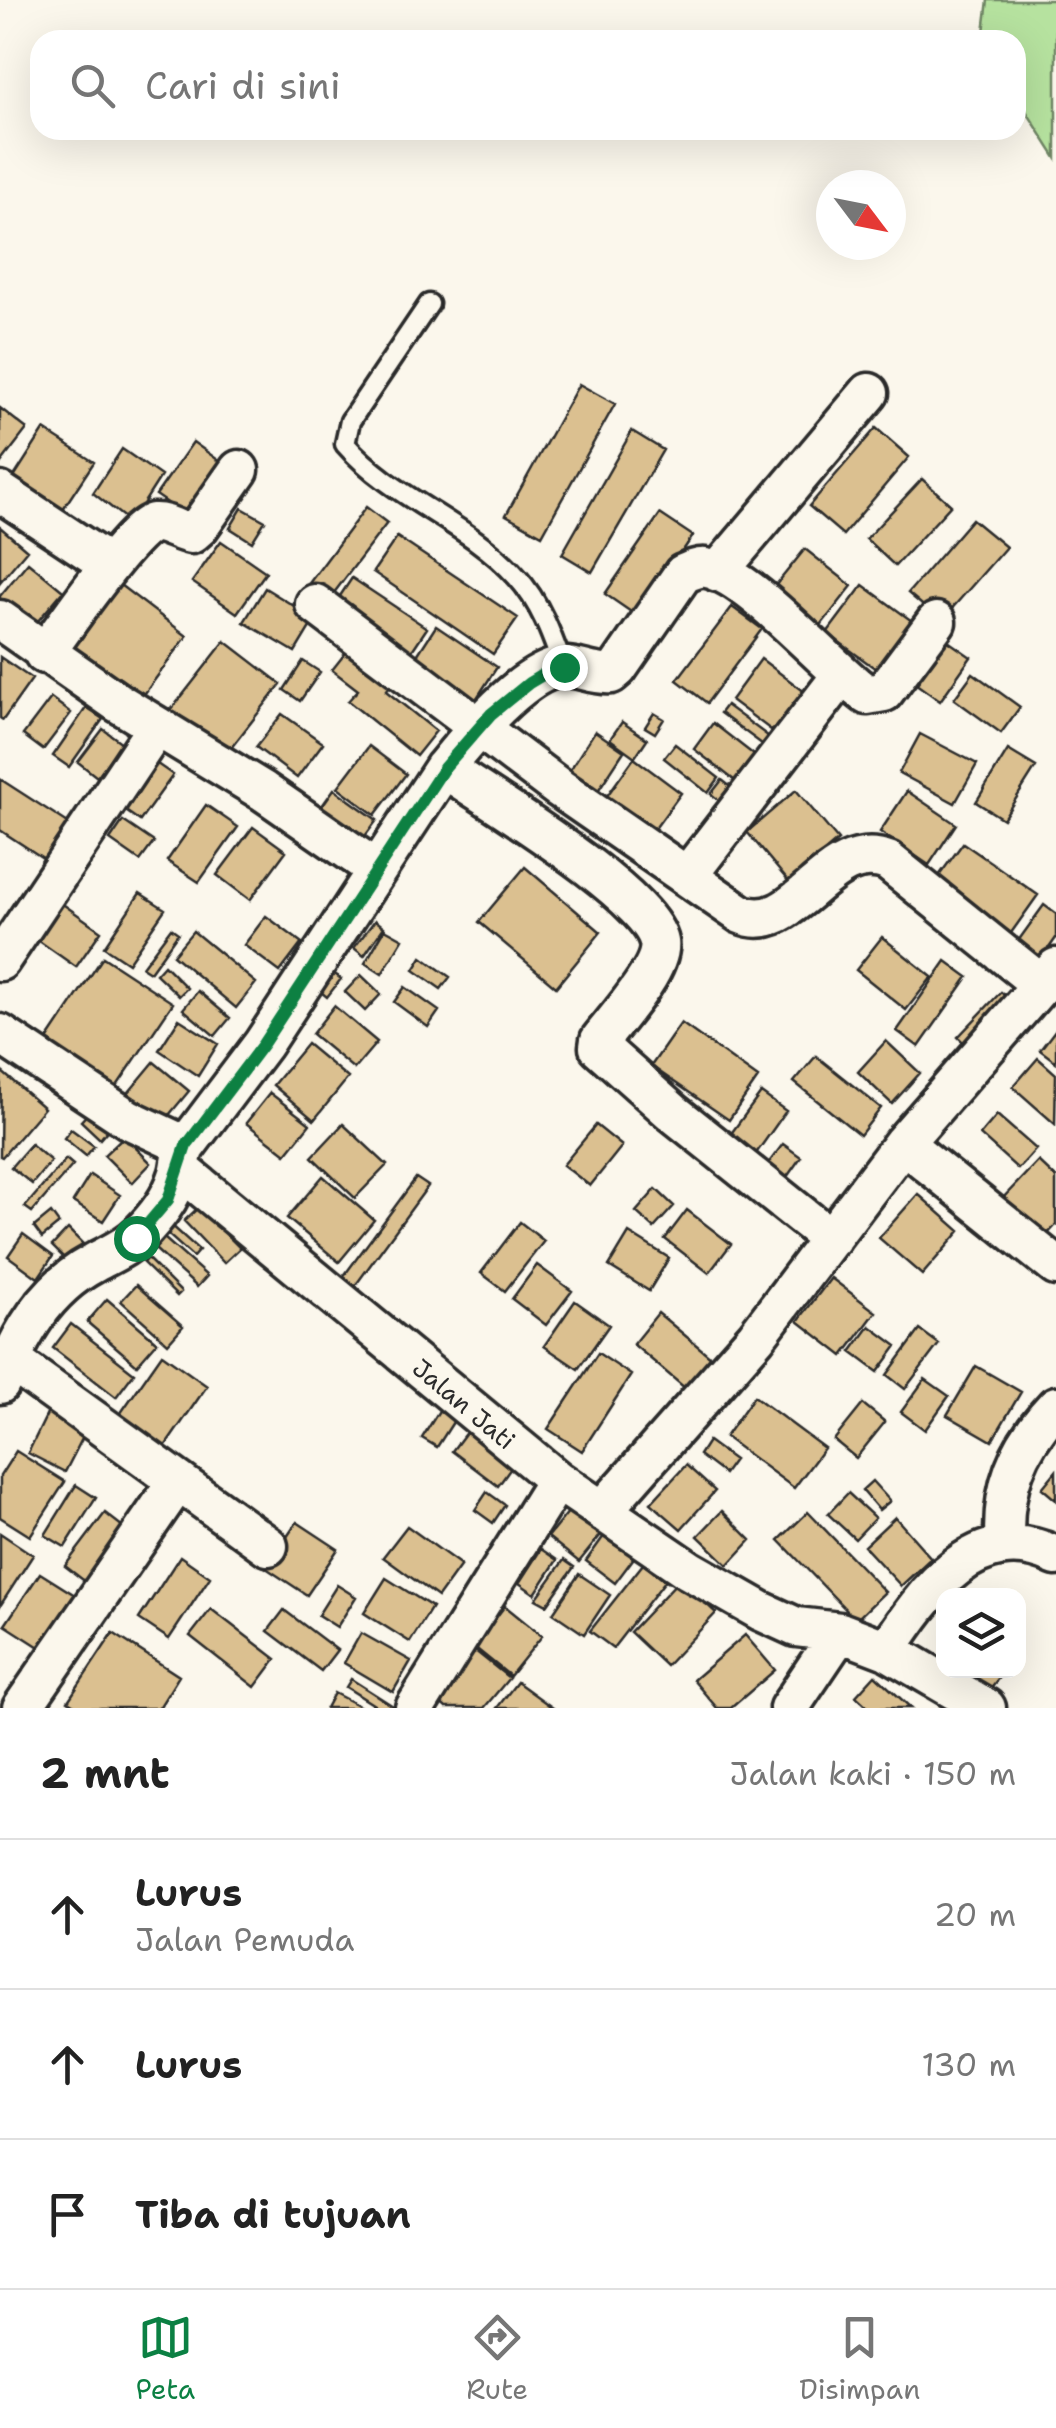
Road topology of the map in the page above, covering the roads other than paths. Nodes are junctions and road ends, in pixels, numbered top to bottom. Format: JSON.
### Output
{"nodes":[{"id":1,"x":429,"y":304,"type":"dead end"},
{"id":2,"x":869,"y":393,"type":"dead end"},
{"id":3,"x":239,"y":470,"type":"dead end"},
{"id":4,"x":0,"y":492,"type":"edge"},
{"id":5,"x":110,"y":565,"type":"junction"},
{"id":6,"x":718,"y":572,"type":"junction"},
{"id":7,"x":316,"y":604,"type":"dead end"},
{"id":8,"x":0,"y":620,"type":"edge"},
{"id":9,"x":936,"y":622,"type":"dead end"},
{"id":10,"x":44,"y":654,"type":"junction"},
{"id":11,"x":564,"y":667,"type":"junction"},
{"id":12,"x":842,"y":675,"type":"junction"},
{"id":13,"x":478,"y":725,"type":"junction"},
{"id":14,"x":156,"y":728,"type":"junction"},
{"id":15,"x":444,"y":768,"type":"junction"},
{"id":16,"x":377,"y":870,"type":"junction"},
{"id":17,"x":688,"y":875,"type":"junction"},
{"id":18,"x":0,"y":961,"type":"edge"},
{"id":19,"x":1049,"y":976,"type":"edge"},
{"id":20,"x":0,"y":1034,"type":"edge"},
{"id":21,"x":903,"y":1143,"type":"junction"},
{"id":22,"x":183,"y":1158,"type":"junction"},
{"id":23,"x":831,"y":1239,"type":"junction"},
{"id":24,"x":1056,"y":1266,"type":"edge"},
{"id":25,"x":5,"y":1372,"type":"edge"},
{"id":26,"x":1056,"y":1406,"type":"edge"},
{"id":27,"x":556,"y":1480,"type":"junction"},
{"id":28,"x":178,"y":1481,"type":"junction"},
{"id":29,"x":602,"y":1510,"type":"junction"},
{"id":30,"x":268,"y":1546,"type":"dead end"},
{"id":31,"x":1006,"y":1546,"type":"junction"},
{"id":32,"x":1056,"y":1556,"type":"edge"},
{"id":33,"x":840,"y":1632,"type":"junction"},
{"id":34,"x":888,"y":1650,"type":"junction"},
{"id":35,"x":22,"y":1708,"type":"edge"},
{"id":36,"x":415,"y":1708,"type":"edge"},
{"id":37,"x":789,"y":1708,"type":"edge"},
{"id":38,"x":986,"y":1708,"type":"edge"}],
"edges":[{"from":1,"to":11,"type":"lane"},
{"from":2,"to":6,"type":"street"},
{"from":3,"to":5,"type":"street"},
{"from":4,"to":5,"type":"street"},
{"from":5,"to":10,"type":"street"},
{"from":6,"to":11,"type":"street"},
{"from":6,"to":12,"type":"street"},
{"from":7,"to":13,"type":"street"},
{"from":8,"to":10,"type":"street"},
{"from":9,"to":12,"type":"street"},
{"from":10,"to":14,"type":"street"},
{"from":11,"to":13,"type":"street"},
{"from":12,"to":17,"type":"street"},
{"from":13,"to":15,"type":"street"},
{"from":13,"to":17,"type":"street"},
{"from":14,"to":16,"type":"street"},
{"from":14,"to":18,"type":"street"},
{"from":15,"to":16,"type":"street"},
{"from":15,"to":23,"type":"street"},
{"from":16,"to":22,"type":"street"},
{"from":17,"to":19,"type":"street"},
{"from":19,"to":21,"type":"street"},
{"from":20,"to":22,"type":"street","name":"Jalan Jati"},
{"from":21,"to":23,"type":"street"},
{"from":21,"to":24,"type":"street"},
{"from":22,"to":25,"type":"street"},
{"from":22,"to":27,"type":"street","name":"Jalan Jati"},
{"from":23,"to":29,"type":"street"},
{"from":25,"to":28,"type":"street"},
{"from":26,"to":31,"type":"street"},
{"from":27,"to":29,"type":"street","name":"Jalan Jati"},
{"from":27,"to":36,"type":"street"},
{"from":28,"to":30,"type":"street"},
{"from":28,"to":35,"type":"street"},
{"from":29,"to":33,"type":"street","name":"Jalan Jati"},
{"from":31,"to":32,"type":"street"},
{"from":31,"to":34,"type":"street"},
{"from":33,"to":34,"type":"street","name":"Jalan Jati"},
{"from":33,"to":37,"type":"street"},
{"from":34,"to":38,"type":"street","name":"Jalan Jati"}]}
